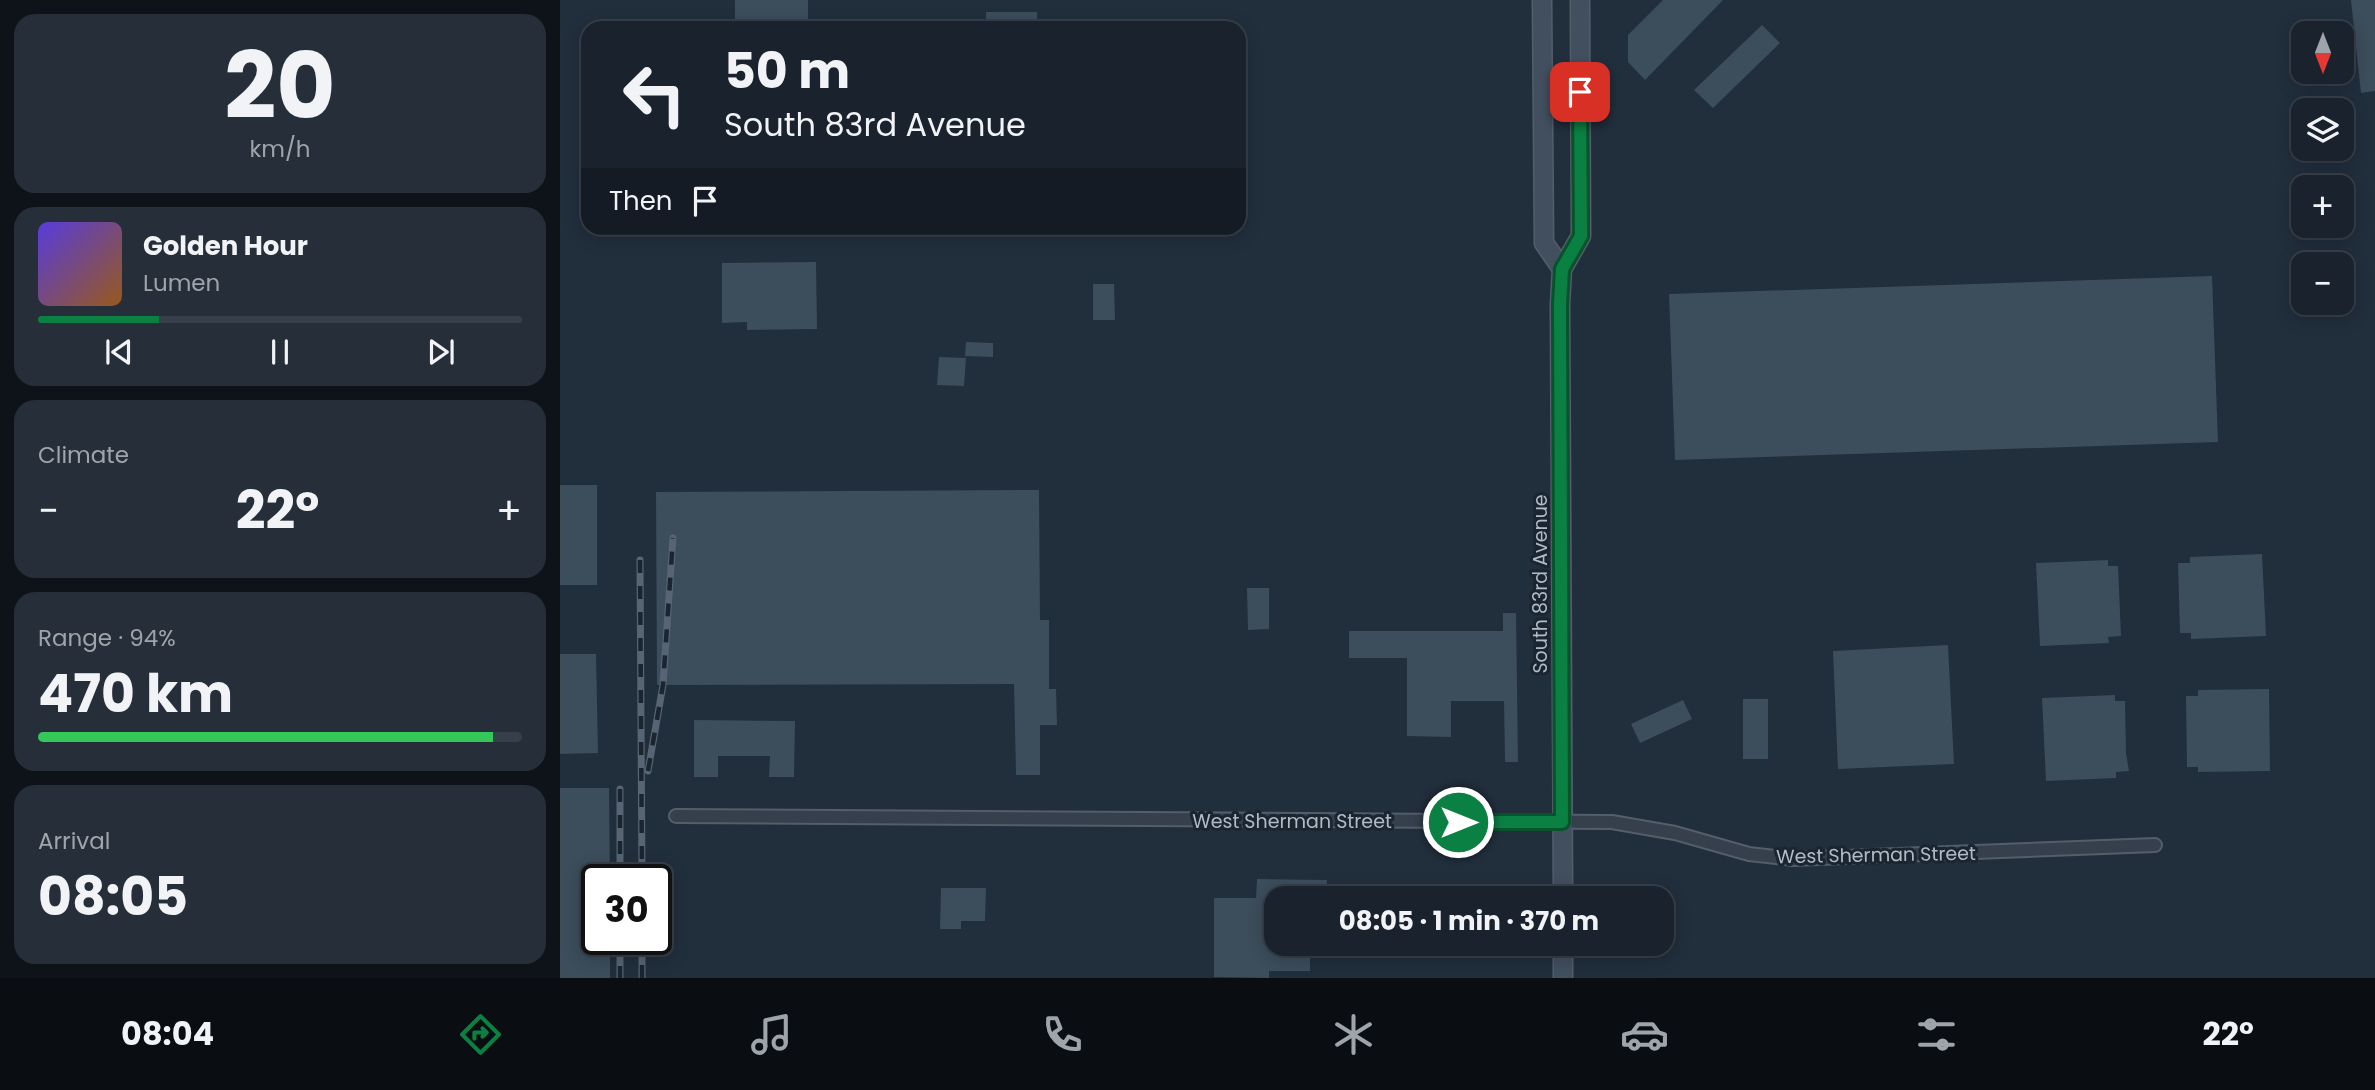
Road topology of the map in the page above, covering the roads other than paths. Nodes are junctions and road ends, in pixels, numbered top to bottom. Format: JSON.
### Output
{"nodes":[{"id":1,"x":1542,"y":0,"type":"edge"},
{"id":2,"x":1580,"y":0,"type":"edge"},
{"id":3,"x":1562,"y":269,"type":"junction"},
{"id":4,"x":676,"y":816,"type":"dead end"},
{"id":5,"x":1562,"y":822,"type":"junction"},
{"id":6,"x":2155,"y":845,"type":"dead end"},
{"id":7,"x":1563,"y":886,"type":"edge"},
{"id":8,"x":1563,"y":956,"type":"edge"},
{"id":9,"x":1563,"y":978,"type":"edge"}],
"edges":[{"from":1,"to":3,"type":"main road"},
{"from":2,"to":3,"type":"main road","name":"South 83rd Avenue"},
{"from":3,"to":5,"type":"main road","name":"South 83rd Avenue"},
{"from":4,"to":5,"type":"street","name":"West Sherman Street"},
{"from":5,"to":6,"type":"street","name":"West Sherman Street"},
{"from":5,"to":7,"type":"main road","name":"South 83rd Avenue"},
{"from":8,"to":9,"type":"main road"}]}
